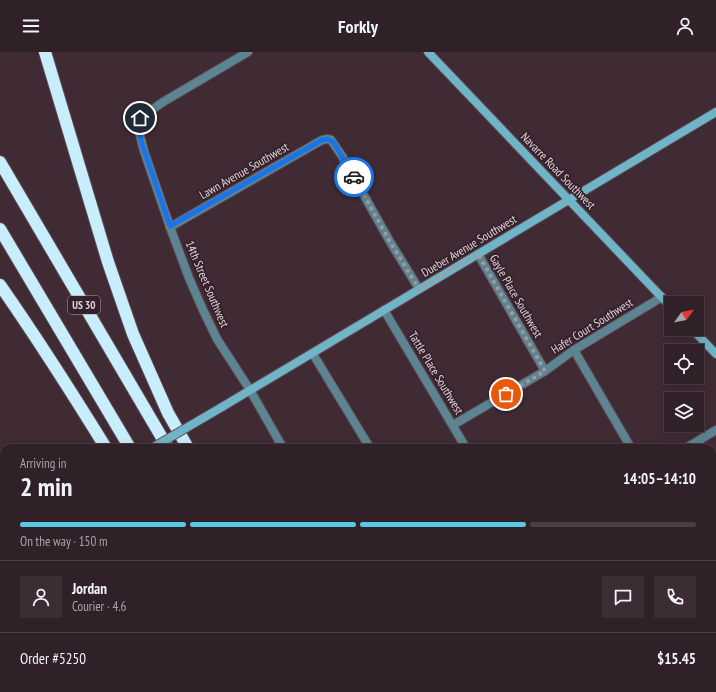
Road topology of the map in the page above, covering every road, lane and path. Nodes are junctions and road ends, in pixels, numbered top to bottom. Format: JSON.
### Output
{"nodes":[{"id":1,"x":44,"y":52,"type":"edge"},
{"id":2,"x":248,"y":52,"type":"edge"},
{"id":3,"x":428,"y":52,"type":"edge"},
{"id":4,"x":716,"y":112,"type":"edge"},
{"id":5,"x":0,"y":162,"type":"edge"},
{"id":6,"x":570,"y":200,"type":"junction"},
{"id":7,"x":170,"y":226,"type":"junction"},
{"id":8,"x":0,"y":229,"type":"edge"},
{"id":9,"x":478,"y":254,"type":"junction"},
{"id":10,"x":0,"y":285,"type":"edge"},
{"id":11,"x":419,"y":289,"type":"junction"},
{"id":12,"x":662,"y":297,"type":"joint"},
{"id":13,"x":384,"y":310,"type":"junction"},
{"id":14,"x":699,"y":336,"type":"edge"},
{"id":15,"x":574,"y":350,"type":"junction"},
{"id":16,"x":313,"y":354,"type":"junction"},
{"id":17,"x":716,"y":354,"type":"edge"},
{"id":18,"x":545,"y":371,"type":"junction"},
{"id":19,"x":250,"y":390,"type":"junction"},
{"id":20,"x":453,"y":425,"type":"junction"},
{"id":21,"x":716,"y":430,"type":"edge"},
{"id":22,"x":104,"y":444,"type":"edge"},
{"id":23,"x":128,"y":444,"type":"edge"},
{"id":24,"x":159,"y":444,"type":"edge"},
{"id":25,"x":166,"y":444,"type":"edge"},
{"id":26,"x":186,"y":444,"type":"edge"},
{"id":27,"x":281,"y":444,"type":"edge"},
{"id":28,"x":368,"y":444,"type":"edge"},
{"id":29,"x":464,"y":444,"type":"edge"},
{"id":30,"x":629,"y":444,"type":"edge"},
{"id":31,"x":693,"y":444,"type":"edge"}],
"edges":[{"from":1,"to":26,"type":"highway"},
{"from":2,"to":7,"type":"street","name":"14th Street Southwest"},
{"from":3,"to":6,"type":"street","name":"Navarre Road Southwest"},
{"from":4,"to":6,"type":"street","name":"Dueber Avenue Southwest"},
{"from":5,"to":25,"type":"highway","number":"US 30"},
{"from":6,"to":9,"type":"street","name":"Dueber Avenue Southwest"},
{"from":6,"to":12,"type":"street","name":"Navarre Road Southwest"},
{"from":7,"to":11,"type":"street","name":"Lawn Avenue Southwest"},
{"from":7,"to":19,"type":"street","name":"14th Street Southwest"},
{"from":8,"to":23,"type":"highway","number":"US 30"},
{"from":9,"to":11,"type":"street","name":"Dueber Avenue Southwest"},
{"from":9,"to":18,"type":"street","name":"Gayle Place Southwest"},
{"from":10,"to":22,"type":"highway"},
{"from":11,"to":13,"type":"street","name":"Dueber Avenue Southwest"},
{"from":12,"to":15,"type":"street","name":"Hafer Court Southwest"},
{"from":13,"to":16,"type":"street","name":"Dueber Avenue Southwest"},
{"from":13,"to":20,"type":"street","name":"Tattle Place Southwest"},
{"from":14,"to":17,"type":"street"},
{"from":15,"to":18,"type":"street","name":"Hafer Court Southwest"},
{"from":15,"to":30,"type":"street"},
{"from":16,"to":19,"type":"street","name":"Dueber Avenue Southwest"},
{"from":16,"to":28,"type":"street"},
{"from":18,"to":20,"type":"street","name":"Hafer Court Southwest"},
{"from":19,"to":24,"type":"street","name":"Dueber Avenue Southwest","bridge":true},
{"from":19,"to":27,"type":"street","name":"14th Street Southwest"},
{"from":20,"to":29,"type":"street","name":"Tattle Place Southwest"},
{"from":21,"to":31,"type":"street"}]}
